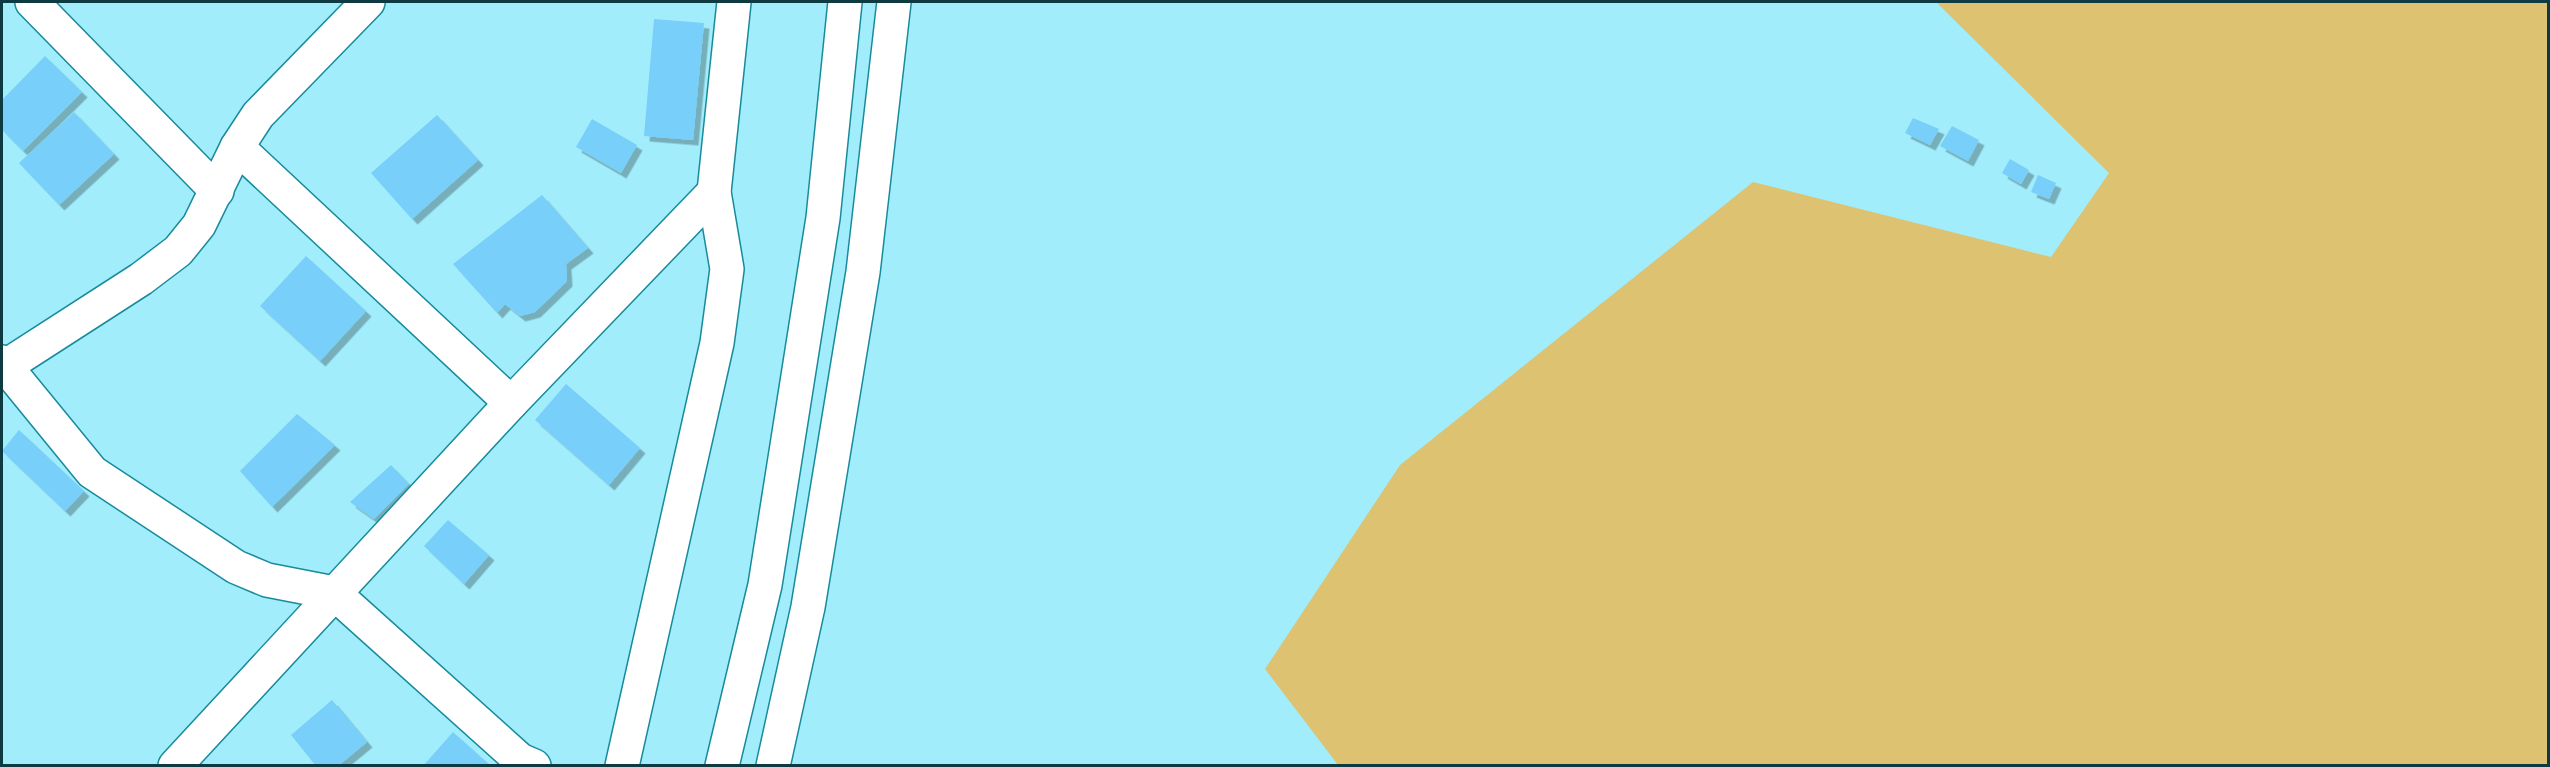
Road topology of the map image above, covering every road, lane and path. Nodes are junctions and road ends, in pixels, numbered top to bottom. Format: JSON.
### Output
{"nodes":[{"id":1,"x":32,"y":2,"type":"edge"},
{"id":2,"x":368,"y":2,"type":"edge"},
{"id":3,"x":734,"y":2,"type":"edge"},
{"id":4,"x":845,"y":2,"type":"edge"},
{"id":5,"x":894,"y":2,"type":"edge"},
{"id":6,"x":237,"y":147,"type":"junction"},
{"id":7,"x":217,"y":191,"type":"junction"},
{"id":8,"x":714,"y":192,"type":"junction"},
{"id":9,"x":4,"y":364,"type":"edge"},
{"id":10,"x":511,"y":403,"type":"junction"},
{"id":11,"x":334,"y":594,"type":"junction"},
{"id":12,"x":175,"y":765,"type":"edge"},
{"id":13,"x":534,"y":765,"type":"edge"},
{"id":14,"x":622,"y":765,"type":"edge"},
{"id":15,"x":722,"y":765,"type":"edge"},
{"id":16,"x":773,"y":765,"type":"edge"}],
"edges":[{"from":1,"to":7,"type":"main road"},
{"from":2,"to":6,"type":"main road"},
{"from":3,"to":8,"type":"main road"},
{"from":4,"to":15,"type":"main road"},
{"from":5,"to":16,"type":"main road"},
{"from":6,"to":7,"type":"main road"},
{"from":6,"to":10,"type":"main road"},
{"from":7,"to":9,"type":"main road"},
{"from":8,"to":10,"type":"main road"},
{"from":8,"to":14,"type":"main road"},
{"from":9,"to":11,"type":"main road"},
{"from":10,"to":11,"type":"main road"},
{"from":11,"to":12,"type":"main road"},
{"from":11,"to":13,"type":"main road"}]}
